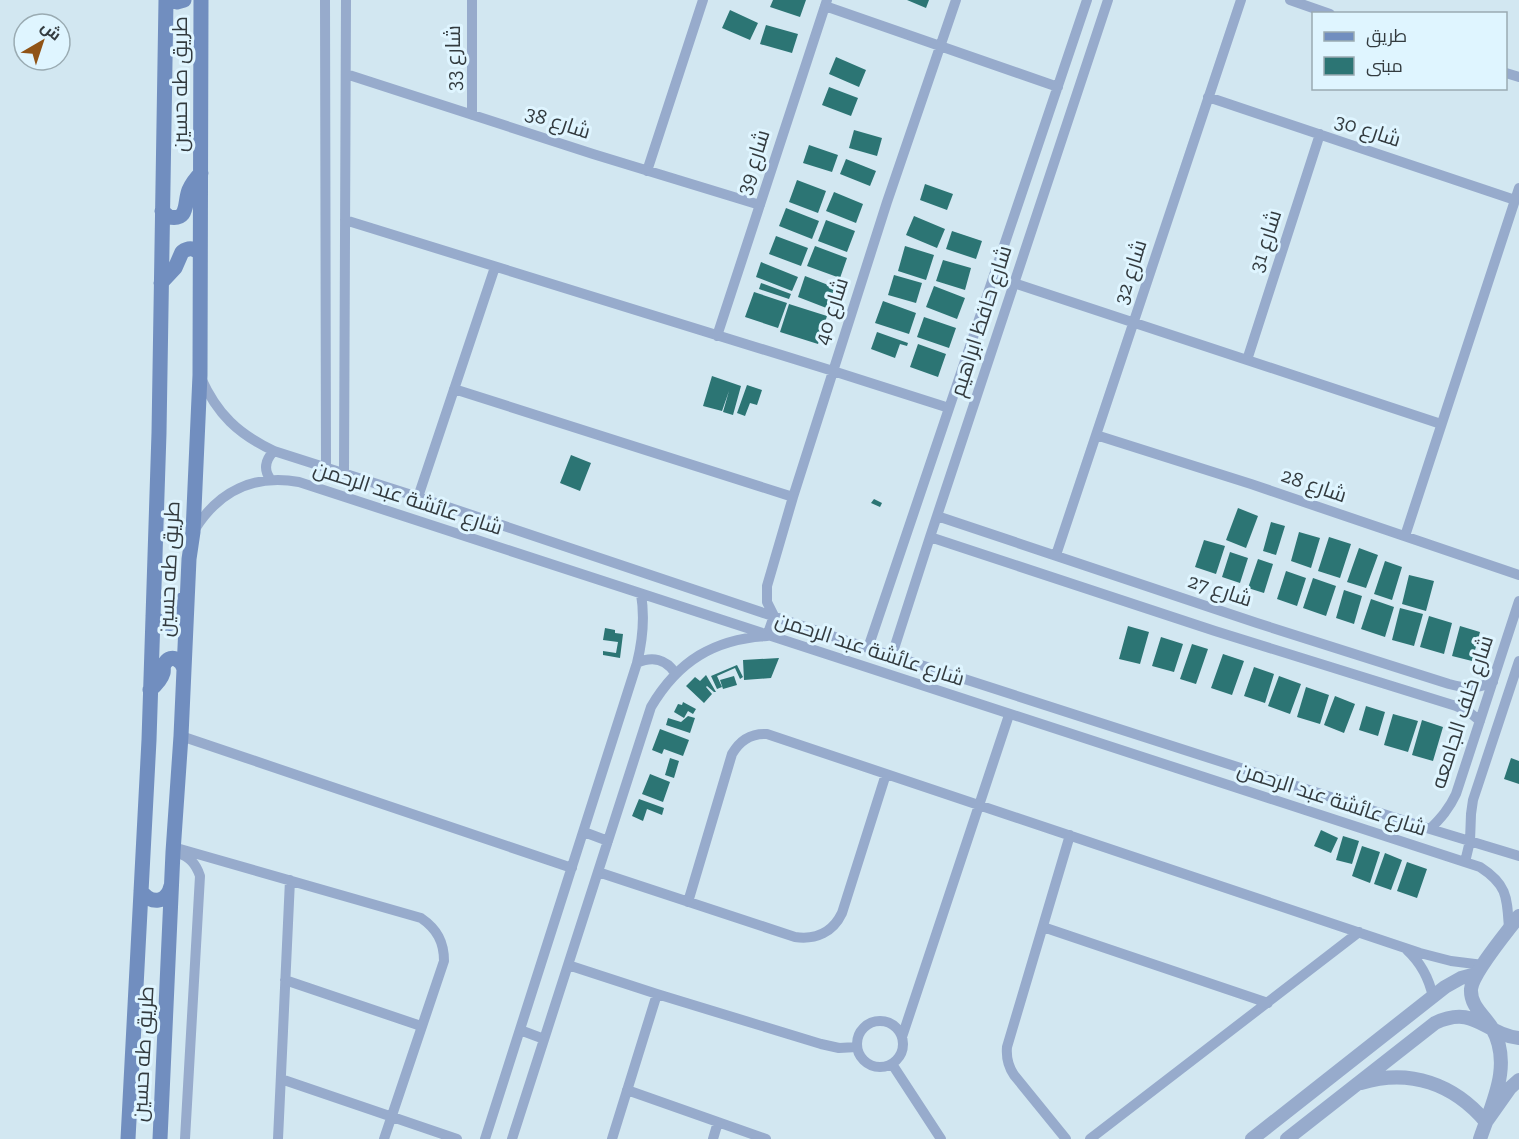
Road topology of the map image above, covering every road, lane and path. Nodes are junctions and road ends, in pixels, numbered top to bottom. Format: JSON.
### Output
{"nodes":[{"id":1,"x":167,"y":0,"type":"edge"},
{"id":2,"x":184,"y":0,"type":"edge"},
{"id":3,"x":201,"y":0,"type":"edge"},
{"id":4,"x":325,"y":0,"type":"edge"},
{"id":5,"x":346,"y":0,"type":"edge"},
{"id":6,"x":472,"y":0,"type":"edge"},
{"id":7,"x":703,"y":0,"type":"edge"},
{"id":8,"x":956,"y":0,"type":"edge"},
{"id":9,"x":1087,"y":0,"type":"edge"},
{"id":10,"x":1108,"y":0,"type":"edge"},
{"id":11,"x":1241,"y":0,"type":"edge"},
{"id":12,"x":1290,"y":0,"type":"edge"},
{"id":13,"x":826,"y":3,"type":"edge"},
{"id":14,"x":1324,"y":12,"type":"edge"},
{"id":15,"x":940,"y":46,"type":"junction"},
{"id":16,"x":346,"y":74,"type":"junction"},
{"id":17,"x":1058,"y":87,"type":"junction"},
{"id":18,"x":1209,"y":97,"type":"junction"},
{"id":19,"x":472,"y":116,"type":"junction"},
{"id":20,"x":1320,"y":134,"type":"junction"},
{"id":21,"x":647,"y":171,"type":"junction"},
{"id":22,"x":201,"y":173,"type":"junction"},
{"id":23,"x":1519,"y":188,"type":"edge"},
{"id":24,"x":1515,"y":200,"type":"junction"},
{"id":25,"x":760,"y":205,"type":"junction"},
{"id":26,"x":162,"y":211,"type":"junction"},
{"id":27,"x":345,"y":220,"type":"junction"},
{"id":28,"x":200,"y":254,"type":"junction"},
{"id":29,"x":495,"y":267,"type":"junction"},
{"id":30,"x":161,"y":283,"type":"junction"},
{"id":31,"x":1014,"y":283,"type":"junction"},
{"id":32,"x":1134,"y":322,"type":"junction"},
{"id":33,"x":717,"y":336,"type":"junction"},
{"id":34,"x":1247,"y":360,"type":"junction"},
{"id":35,"x":833,"y":370,"type":"junction"},
{"id":36,"x":200,"y":375,"type":"junction"},
{"id":37,"x":454,"y":389,"type":"junction"},
{"id":38,"x":949,"y":408,"type":"junction"},
{"id":39,"x":1442,"y":424,"type":"junction"},
{"id":40,"x":1096,"y":435,"type":"junction"},
{"id":41,"x":274,"y":451,"type":"junction"},
{"id":42,"x":326,"y":468,"type":"junction"},
{"id":43,"x":344,"y":474,"type":"junction"},
{"id":44,"x":271,"y":480,"type":"junction"},
{"id":45,"x":418,"y":497,"type":"junction"},
{"id":46,"x":793,"y":497,"type":"junction"},
{"id":47,"x":937,"y":516,"type":"junction"},
{"id":48,"x":193,"y":532,"type":"junction"},
{"id":49,"x":1405,"y":536,"type":"junction"},
{"id":50,"x":930,"y":537,"type":"junction"},
{"id":51,"x":1056,"y":555,"type":"junction"},
{"id":52,"x":596,"y":557,"type":"junction"},
{"id":53,"x":1519,"y":575,"type":"edge"},
{"id":54,"x":591,"y":578,"type":"junction"},
{"id":55,"x":188,"y":590,"type":"junction"},
{"id":56,"x":641,"y":594,"type":"junction"},
{"id":57,"x":1519,"y":601,"type":"edge"},
{"id":58,"x":153,"y":616,"type":"junction"},
{"id":59,"x":774,"y":616,"type":"junction"},
{"id":60,"x":767,"y":636,"type":"junction"},
{"id":61,"x":868,"y":648,"type":"junction"},
{"id":62,"x":892,"y":655,"type":"junction"},
{"id":63,"x":1519,"y":661,"type":"edge"},
{"id":64,"x":637,"y":663,"type":"junction"},
{"id":65,"x":184,"y":669,"type":"junction"},
{"id":66,"x":675,"y":673,"type":"junction"},
{"id":67,"x":1493,"y":682,"type":"junction"},
{"id":68,"x":150,"y":690,"type":"junction"},
{"id":69,"x":1009,"y":715,"type":"junction"},
{"id":70,"x":1480,"y":721,"type":"junction"},
{"id":71,"x":1098,"y":722,"type":"junction"},
{"id":72,"x":181,"y":736,"type":"junction"},
{"id":73,"x":1092,"y":742,"type":"junction"},
{"id":74,"x":886,"y":774,"type":"junction"},
{"id":75,"x":979,"y":805,"type":"junction"},
{"id":76,"x":1430,"y":829,"type":"junction"},
{"id":77,"x":584,"y":832,"type":"junction"},
{"id":78,"x":1070,"y":836,"type":"junction"},
{"id":79,"x":608,"y":841,"type":"junction"},
{"id":80,"x":1470,"y":841,"type":"junction"},
{"id":81,"x":173,"y":850,"type":"junction"},
{"id":82,"x":1519,"y":856,"type":"edge"},
{"id":83,"x":1465,"y":862,"type":"junction"},
{"id":84,"x":572,"y":868,"type":"junction"},
{"id":85,"x":598,"y":872,"type":"junction"},
{"id":86,"x":290,"y":880,"type":"junction"},
{"id":87,"x":171,"y":886,"type":"junction"},
{"id":88,"x":141,"y":891,"type":"junction"},
{"id":89,"x":688,"y":902,"type":"junction"},
{"id":90,"x":1519,"y":916,"type":"edge"},
{"id":91,"x":1043,"y":927,"type":"junction"},
{"id":92,"x":1509,"y":929,"type":"junction"},
{"id":93,"x":1359,"y":932,"type":"junction"},
{"id":94,"x":1405,"y":947,"type":"junction"},
{"id":95,"x":568,"y":965,"type":"junction"},
{"id":96,"x":1480,"y":969,"type":"junction"},
{"id":97,"x":285,"y":980,"type":"junction"},
{"id":98,"x":657,"y":994,"type":"junction"},
{"id":99,"x":1433,"y":997,"type":"junction"},
{"id":100,"x":1268,"y":1003,"type":"junction"},
{"id":101,"x":421,"y":1026,"type":"junction"},
{"id":102,"x":1492,"y":1029,"type":"junction"},
{"id":103,"x":520,"y":1030,"type":"junction"},
{"id":104,"x":902,"y":1038,"type":"junction"},
{"id":105,"x":1519,"y":1038,"type":"edge"},
{"id":106,"x":544,"y":1039,"type":"junction"},
{"id":107,"x":857,"y":1047,"type":"junction"},
{"id":108,"x":892,"y":1064,"type":"junction"},
{"id":109,"x":1343,"y":1067,"type":"junction"},
{"id":110,"x":281,"y":1079,"type":"junction"},
{"id":111,"x":1519,"y":1080,"type":"edge"},
{"id":112,"x":1357,"y":1084,"type":"junction"},
{"id":113,"x":627,"y":1090,"type":"junction"},
{"id":114,"x":391,"y":1117,"type":"junction"},
{"id":115,"x":718,"y":1122,"type":"junction"},
{"id":116,"x":1486,"y":1122,"type":"junction"},
{"id":117,"x":128,"y":1139,"type":"edge"},
{"id":118,"x":160,"y":1139,"type":"edge"},
{"id":119,"x":185,"y":1139,"type":"edge"},
{"id":120,"x":278,"y":1139,"type":"edge"},
{"id":121,"x":384,"y":1139,"type":"edge"},
{"id":122,"x":458,"y":1139,"type":"edge"},
{"id":123,"x":485,"y":1139,"type":"edge"},
{"id":124,"x":512,"y":1139,"type":"edge"},
{"id":125,"x":612,"y":1139,"type":"edge"},
{"id":126,"x":712,"y":1139,"type":"edge"},
{"id":127,"x":766,"y":1139,"type":"edge"},
{"id":128,"x":941,"y":1139,"type":"edge"},
{"id":129,"x":1065,"y":1139,"type":"edge"},
{"id":130,"x":1090,"y":1139,"type":"edge"},
{"id":131,"x":1252,"y":1139,"type":"edge"},
{"id":132,"x":1287,"y":1139,"type":"edge"},
{"id":133,"x":1480,"y":1139,"type":"edge"}],
"edges":[{"from":1,"to":2,"type":"main road"},
{"from":1,"to":26,"type":"main road","name":"طريق طه حسين"},
{"from":3,"to":22,"type":"main road","name":"طريق طه حسين"},
{"from":4,"to":42,"type":"street","name":"شارع عائشة عبد الرحمن"},
{"from":5,"to":16,"type":"street","name":"شارع عائشة عبد الرحمن"},
{"from":6,"to":19,"type":"street","name":"شارع 33"},
{"from":7,"to":21,"type":"street"},
{"from":8,"to":15,"type":"street","name":"شارع 40"},
{"from":9,"to":17,"type":"street","name":"شارع حافظ ابراهيم"},
{"from":10,"to":31,"type":"street","name":"شارع حافظ ابراهيم"},
{"from":11,"to":18,"type":"street","name":"شارع 32"},
{"from":12,"to":14,"type":"street"},
{"from":13,"to":15,"type":"street"},
{"from":13,"to":25,"type":"street","name":"شارع 39"},
{"from":15,"to":17,"type":"street"},
{"from":15,"to":35,"type":"street","name":"شارع 40"},
{"from":16,"to":19,"type":"street","name":"شارع 38"},
{"from":16,"to":27,"type":"street","name":"شارع عائشة عبد الرحمن"},
{"from":17,"to":38,"type":"street","name":"شارع حافظ ابراهيم"},
{"from":18,"to":20,"type":"street","name":"شارع 30"},
{"from":18,"to":32,"type":"street","name":"شارع 32"},
{"from":19,"to":21,"type":"street","name":"شارع 38"},
{"from":20,"to":24,"type":"street","name":"شارع 30"},
{"from":20,"to":34,"type":"street","name":"شارع 31"},
{"from":21,"to":25,"type":"street","name":"شارع 38"},
{"from":22,"to":26,"type":"main road"},
{"from":22,"to":28,"type":"main road","name":"طريق طه حسين"},
{"from":23,"to":24,"type":"street"},
{"from":24,"to":39,"type":"street"},
{"from":25,"to":33,"type":"street","name":"شارع 39"},
{"from":26,"to":30,"type":"main road","name":"طريق طه حسين"},
{"from":27,"to":29,"type":"street"},
{"from":27,"to":43,"type":"street","name":"شارع عائشة عبد الرحمن"},
{"from":28,"to":30,"type":"main road"},
{"from":28,"to":36,"type":"main road","name":"طريق طه حسين"},
{"from":29,"to":33,"type":"street"},
{"from":29,"to":37,"type":"street"},
{"from":30,"to":58,"type":"main road","name":"طريق طه حسين"},
{"from":31,"to":32,"type":"street"},
{"from":31,"to":47,"type":"street","name":"شارع حافظ ابراهيم"},
{"from":32,"to":34,"type":"street"},
{"from":32,"to":40,"type":"street","name":"شارع 32"},
{"from":33,"to":35,"type":"street"},
{"from":34,"to":39,"type":"street"},
{"from":35,"to":38,"type":"street"},
{"from":35,"to":46,"type":"street","name":"شارع 40"},
{"from":36,"to":41,"type":"street","name":"شارع عائشة عبد الرحمن"},
{"from":36,"to":48,"type":"main road","name":"طريق طه حسين"},
{"from":37,"to":45,"type":"street"},
{"from":37,"to":46,"type":"street"},
{"from":38,"to":61,"type":"street","name":"شارع حافظ ابراهيم"},
{"from":39,"to":49,"type":"street"},
{"from":40,"to":49,"type":"street","name":"شارع 28"},
{"from":40,"to":51,"type":"street","name":"شارع 32"},
{"from":41,"to":42,"type":"street","name":"شارع عائشة عبد الرحمن"},
{"from":41,"to":44,"type":"street"},
{"from":42,"to":43,"type":"street","name":"شارع عائشة عبد الرحمن"},
{"from":43,"to":45,"type":"street","name":"شارع عائشة عبد الرحمن"},
{"from":44,"to":48,"type":"street","name":"شارع عائشة عبد الرحمن"},
{"from":44,"to":54,"type":"street","name":"شارع عائشة عبد الرحمن"},
{"from":45,"to":52,"type":"street","name":"شارع عائشة عبد الرحمن"},
{"from":46,"to":59,"type":"street","name":"شارع 40"},
{"from":47,"to":50,"type":"street","name":"شارع حافظ ابراهيم"},
{"from":47,"to":51,"type":"street","name":"شارع 27"},
{"from":48,"to":55,"type":"main road","name":"طريق طه حسين"},
{"from":49,"to":53,"type":"street","name":"شارع 28"},
{"from":50,"to":62,"type":"street","name":"شارع حافظ ابراهيم"},
{"from":50,"to":70,"type":"street","name":"شارع 27"},
{"from":51,"to":67,"type":"street","name":"شارع 27"},
{"from":52,"to":54,"type":"street"},
{"from":52,"to":59,"type":"street","name":"شارع عائشة عبد الرحمن"},
{"from":54,"to":56,"type":"street","name":"شارع عائشة عبد الرحمن"},
{"from":55,"to":58,"type":"main road"},
{"from":55,"to":65,"type":"main road","name":"طريق طه حسين"},
{"from":56,"to":60,"type":"street","name":"شارع عائشة عبد الرحمن"},
{"from":56,"to":64,"type":"street"},
{"from":57,"to":67,"type":"street","name":"شارع خلف الجامعه"},
{"from":58,"to":68,"type":"main road","name":"طريق طه حسين"},
{"from":59,"to":60,"type":"street"},
{"from":59,"to":61,"type":"street","name":"شارع عائشة عبد الرحمن"},
{"from":60,"to":66,"type":"street"},
{"from":60,"to":69,"type":"street","name":"شارع عائشة عبد الرحمن"},
{"from":61,"to":62,"type":"street","name":"شارع عائشة عبد الرحمن"},
{"from":62,"to":71,"type":"street","name":"شارع عائشة عبد الرحمن"},
{"from":63,"to":80,"type":"street","name":"شارع خلف الجامعه"},
{"from":64,"to":66,"type":"street"},
{"from":64,"to":77,"type":"street"},
{"from":65,"to":68,"type":"main road"},
{"from":65,"to":72,"type":"main road","name":"طريق طه حسين"},
{"from":66,"to":79,"type":"street"},
{"from":67,"to":70,"type":"street","name":"شارع خلف الجامعه"},
{"from":68,"to":88,"type":"main road","name":"طريق طه حسين"},
{"from":69,"to":73,"type":"street","name":"شارع عائشة عبد الرحمن"},
{"from":69,"to":75,"type":"street"},
{"from":70,"to":76,"type":"street","name":"شارع خلف الجامعه"},
{"from":71,"to":73,"type":"street"},
{"from":71,"to":76,"type":"street","name":"شارع عائشة عبد الرحمن"},
{"from":72,"to":81,"type":"main road","name":"طريق طه حسين"},
{"from":72,"to":84,"type":"street"},
{"from":73,"to":83,"type":"street","name":"شارع عائشة عبد الرحمن"},
{"from":74,"to":75,"type":"street"},
{"from":74,"to":89,"type":"street"},
{"from":74,"to":89,"type":"street"},
{"from":75,"to":78,"type":"street"},
{"from":75,"to":104,"type":"street"},
{"from":76,"to":80,"type":"street","name":"شارع عائشة عبد الرحمن"},
{"from":77,"to":79,"type":"street"},
{"from":77,"to":84,"type":"street"},
{"from":78,"to":91,"type":"street"},
{"from":78,"to":93,"type":"street"},
{"from":79,"to":85,"type":"street"},
{"from":80,"to":82,"type":"street","name":"شارع عائشة عبد الرحمن"},
{"from":80,"to":83,"type":"street","name":"شارع خلف الجامعه"},
{"from":81,"to":86,"type":"street"},
{"from":81,"to":87,"type":"main road","name":"طريق طه حسين"},
{"from":81,"to":119,"type":"street"},
{"from":83,"to":92,"type":"street","name":"شارع عائشة عبد الرحمن"},
{"from":84,"to":103,"type":"street"},
{"from":85,"to":89,"type":"street"},
{"from":85,"to":95,"type":"street"},
{"from":86,"to":97,"type":"street"},
{"from":86,"to":101,"type":"street"},
{"from":87,"to":88,"type":"main road"},
{"from":87,"to":118,"type":"main road","name":"طريق طه حسين"},
{"from":88,"to":117,"type":"main road","name":"طريق طه حسين"},
{"from":90,"to":92,"type":"street"},
{"from":91,"to":100,"type":"street"},
{"from":91,"to":129,"type":"street"},
{"from":92,"to":96,"type":"street"},
{"from":93,"to":94,"type":"street"},
{"from":93,"to":100,"type":"street"},
{"from":94,"to":96,"type":"street"},
{"from":94,"to":99,"type":"street"},
{"from":95,"to":98,"type":"street"},
{"from":95,"to":106,"type":"street"},
{"from":96,"to":99,"type":"street"},
{"from":96,"to":102,"type":"street"},
{"from":97,"to":101,"type":"street"},
{"from":97,"to":110,"type":"street"},
{"from":98,"to":107,"type":"street"},
{"from":98,"to":113,"type":"street"},
{"from":99,"to":109,"type":"street"},
{"from":100,"to":130,"type":"street"},
{"from":101,"to":114,"type":"street"},
{"from":102,"to":105,"type":"street"},
{"from":102,"to":112,"type":"street"},
{"from":102,"to":116,"type":"street"},
{"from":103,"to":106,"type":"street"},
{"from":103,"to":123,"type":"street"},
{"from":104,"to":107,"type":"street"},
{"from":104,"to":108,"type":"street"},
{"from":106,"to":124,"type":"street"},
{"from":107,"to":108,"type":"street"},
{"from":108,"to":128,"type":"street"},
{"from":109,"to":112,"type":"street"},
{"from":109,"to":131,"type":"street"},
{"from":110,"to":114,"type":"street"},
{"from":110,"to":120,"type":"street"},
{"from":111,"to":116,"type":"street"},
{"from":112,"to":116,"type":"street"},
{"from":112,"to":132,"type":"street"},
{"from":113,"to":115,"type":"street"},
{"from":113,"to":125,"type":"street"},
{"from":114,"to":121,"type":"street"},
{"from":114,"to":122,"type":"street"},
{"from":115,"to":126,"type":"street"},
{"from":115,"to":127,"type":"street"},
{"from":116,"to":133,"type":"street"}]}
